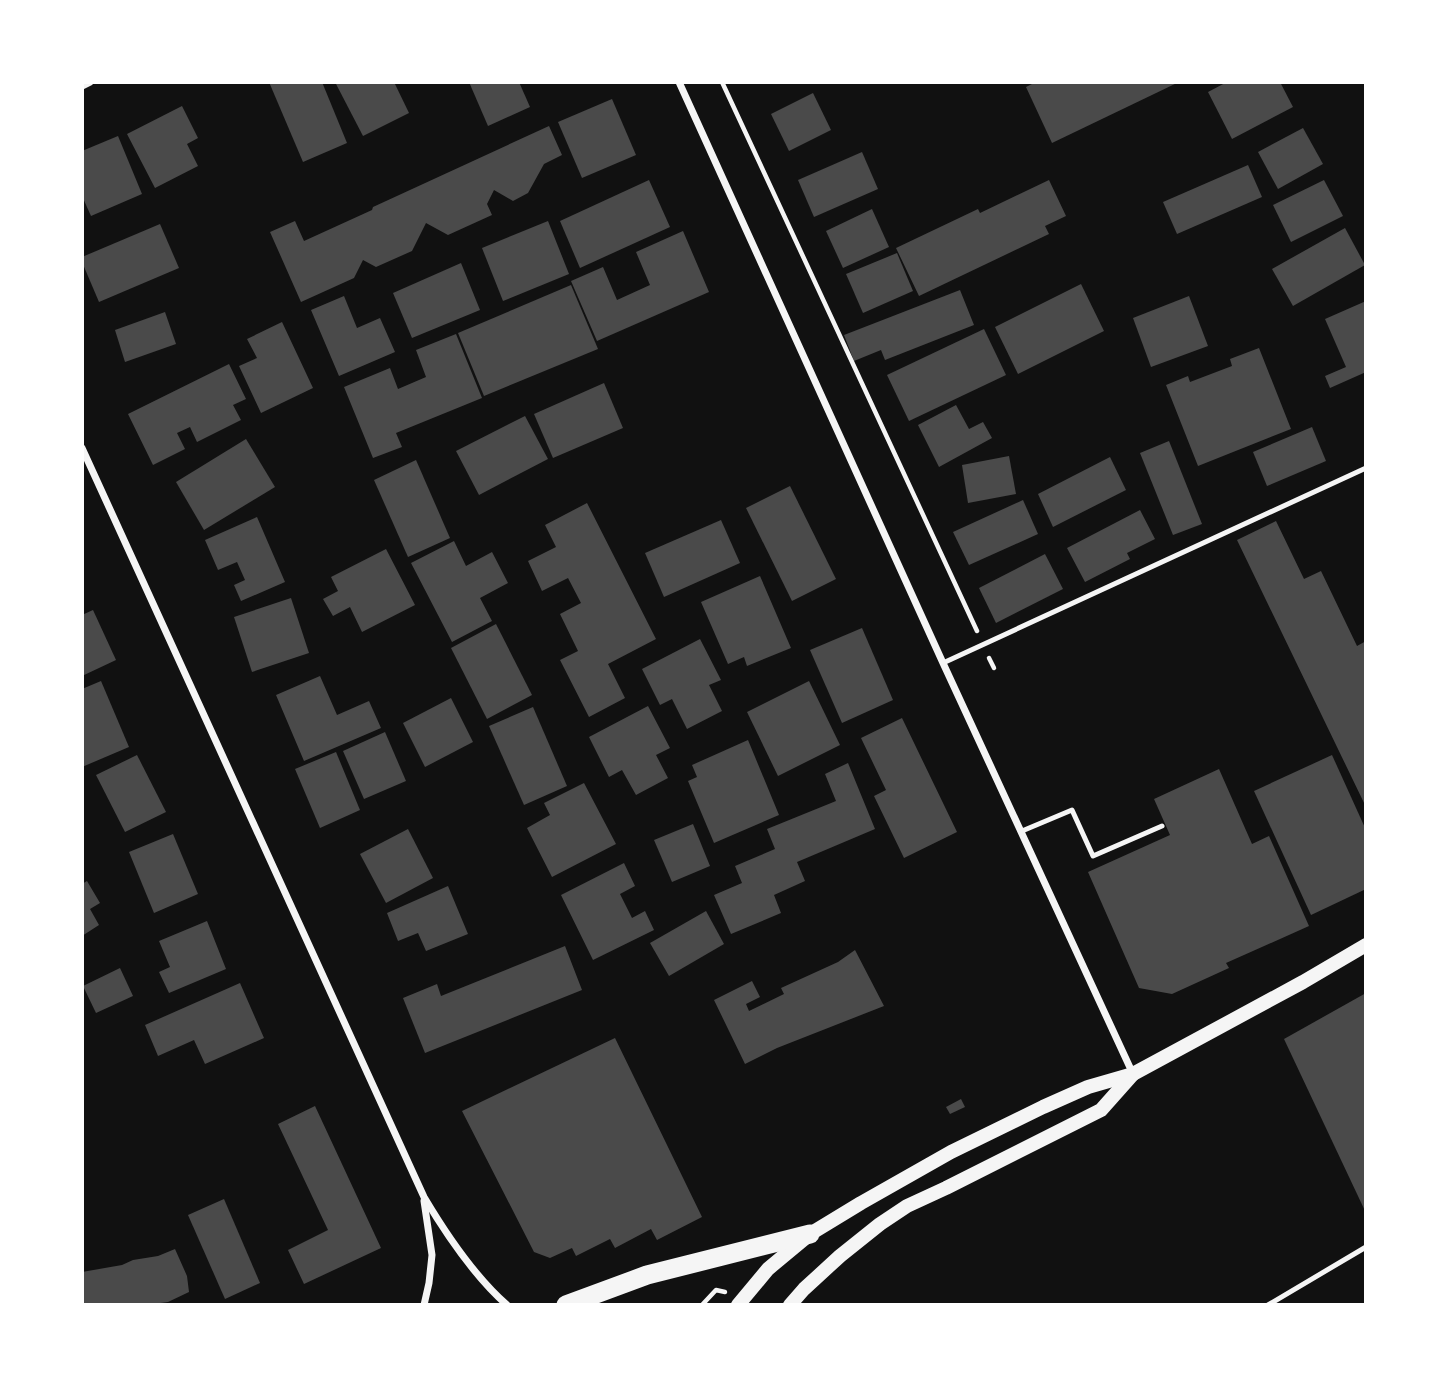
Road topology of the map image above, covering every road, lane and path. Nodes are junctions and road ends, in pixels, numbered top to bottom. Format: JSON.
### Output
{"nodes":[{"id":1,"x":90,"y":82,"type":"edge"},
{"id":2,"x":679,"y":82,"type":"edge"},
{"id":3,"x":722,"y":82,"type":"edge"},
{"id":4,"x":82,"y":86,"type":"edge"},
{"id":5,"x":82,"y":448,"type":"edge"},
{"id":6,"x":1366,"y":468,"type":"edge"},
{"id":7,"x":983,"y":645,"type":"junction"},
{"id":8,"x":943,"y":663,"type":"junction"},
{"id":9,"x":994,"y":668,"type":"dead end"},
{"id":10,"x":1162,"y":826,"type":"dead end"},
{"id":11,"x":1022,"y":831,"type":"junction"},
{"id":12,"x":1366,"y":945,"type":"edge"},
{"id":13,"x":1133,"y":1074,"type":"junction"},
{"id":14,"x":424,"y":1196,"type":"junction"},
{"id":15,"x":810,"y":1234,"type":"junction"},
{"id":16,"x":1366,"y":1247,"type":"edge"},
{"id":17,"x":723,"y":1290,"type":"dead end"},
{"id":18,"x":424,"y":1305,"type":"edge"},
{"id":19,"x":508,"y":1305,"type":"edge"},
{"id":20,"x":566,"y":1305,"type":"edge"},
{"id":21,"x":702,"y":1305,"type":"edge"},
{"id":22,"x":738,"y":1305,"type":"edge"},
{"id":23,"x":790,"y":1305,"type":"edge"},
{"id":24,"x":1268,"y":1305,"type":"edge"}],
"edges":[{"from":1,"to":4,"type":"street"},
{"from":2,"to":8,"type":"street"},
{"from":3,"to":7,"type":"path"},
{"from":5,"to":14,"type":"street"},
{"from":6,"to":7,"type":"lane"},
{"from":7,"to":8,"type":"lane"},
{"from":7,"to":9,"type":"path"},
{"from":8,"to":11,"type":"street"},
{"from":10,"to":11,"type":"lane"},
{"from":11,"to":13,"type":"street"},
{"from":12,"to":13,"type":"main road"},
{"from":13,"to":15,"type":"main road"},
{"from":13,"to":23,"type":"main road"},
{"from":14,"to":18,"type":"street"},
{"from":14,"to":19,"type":"street"},
{"from":15,"to":20,"type":"highway"},
{"from":15,"to":22,"type":"main road"},
{"from":16,"to":24,"type":"lane"},
{"from":17,"to":21,"type":"path"}]}
